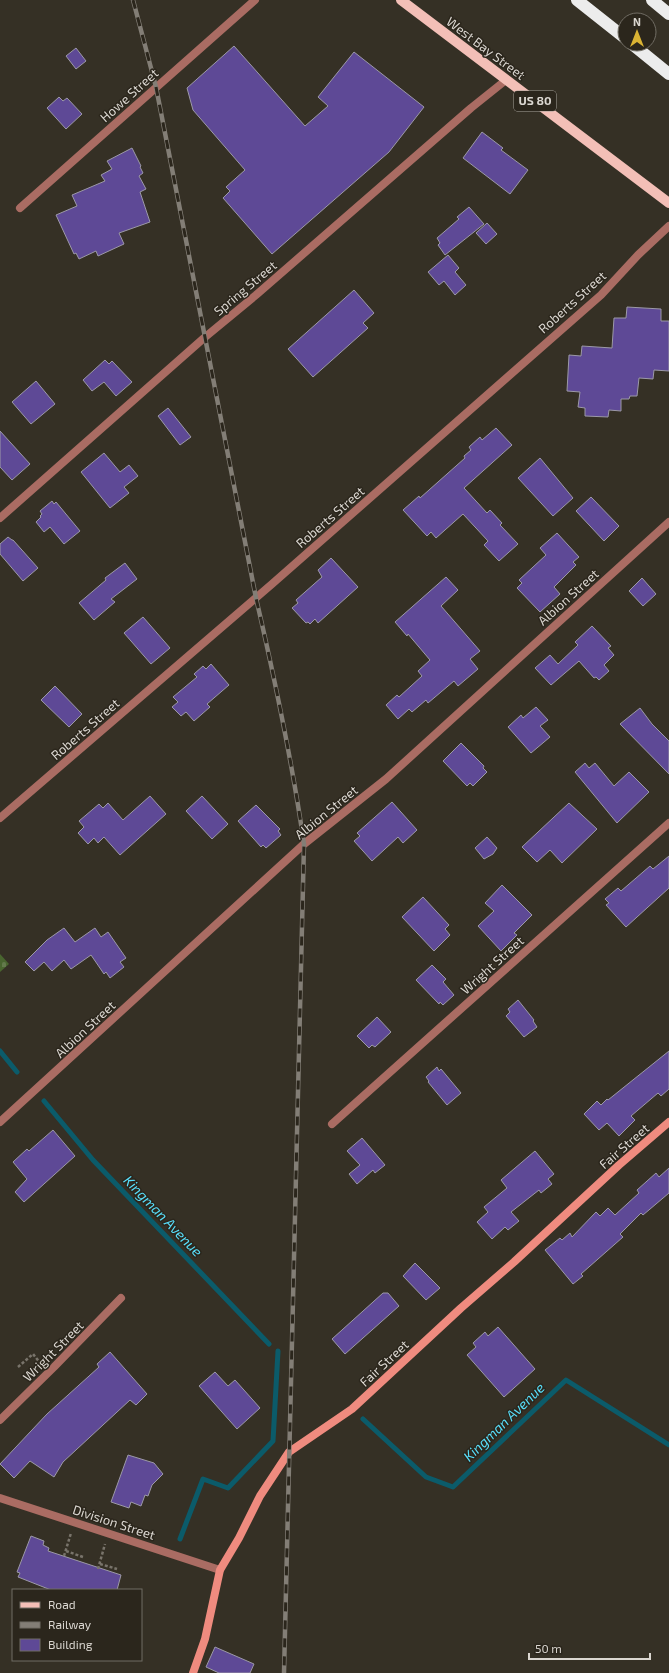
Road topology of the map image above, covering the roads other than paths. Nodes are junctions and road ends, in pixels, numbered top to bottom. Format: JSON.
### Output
{"nodes":[{"id":1,"x":255,"y":0,"type":"edge"},
{"id":2,"x":401,"y":0,"type":"edge"},
{"id":3,"x":577,"y":0,"type":"edge"},
{"id":4,"x":652,"y":0,"type":"edge"},
{"id":5,"x":669,"y":14,"type":"edge"},
{"id":6,"x":617,"y":32,"type":"edge"},
{"id":7,"x":642,"y":52,"type":"edge"},
{"id":8,"x":669,"y":74,"type":"edge"},
{"id":9,"x":506,"y":80,"type":"junction"},
{"id":10,"x":669,"y":203,"type":"edge"},
{"id":11,"x":20,"y":208,"type":"dead end"},
{"id":12,"x":669,"y":226,"type":"edge"},
{"id":13,"x":0,"y":518,"type":"edge"},
{"id":14,"x":669,"y":522,"type":"edge"},
{"id":15,"x":0,"y":818,"type":"edge"},
{"id":16,"x":669,"y":823,"type":"edge"},
{"id":17,"x":0,"y":1122,"type":"edge"},
{"id":18,"x":669,"y":1122,"type":"edge"},
{"id":19,"x":332,"y":1124,"type":"dead end"},
{"id":20,"x":121,"y":1298,"type":"dead end"},
{"id":21,"x":0,"y":1420,"type":"edge"},
{"id":22,"x":0,"y":1498,"type":"edge"},
{"id":23,"x":220,"y":1570,"type":"junction"},
{"id":24,"x":192,"y":1673,"type":"edge"}],
"edges":[{"from":1,"to":11,"type":"street","name":"Howe Street"},
{"from":2,"to":9,"type":"main road","name":"West Bay Street","number":"US 80"},
{"from":3,"to":6,"type":"highway"},
{"from":4,"to":5,"type":"highway"},
{"from":7,"to":8,"type":"highway"},
{"from":9,"to":10,"type":"main road","name":"West Bay Street","number":"US 80"},
{"from":9,"to":13,"type":"street","name":"Spring Street"},
{"from":12,"to":15,"type":"street","name":"Roberts Street"},
{"from":14,"to":17,"type":"street","name":"Albion Street"},
{"from":16,"to":19,"type":"street","name":"Wright Street"},
{"from":18,"to":23,"type":"street","name":"Fair Street"},
{"from":20,"to":21,"type":"street","name":"Wright Street"},
{"from":22,"to":23,"type":"street","name":"Division Street"},
{"from":23,"to":24,"type":"street","name":"Fair Street"}]}
